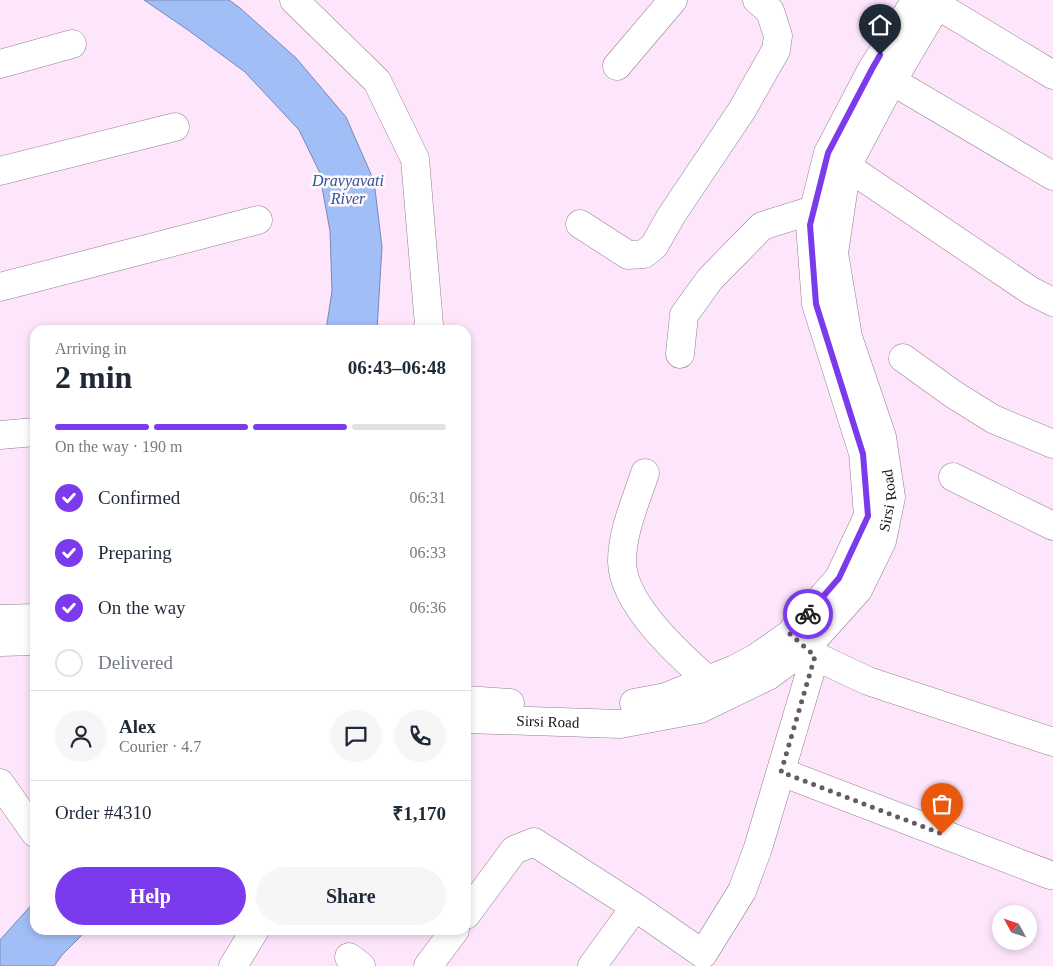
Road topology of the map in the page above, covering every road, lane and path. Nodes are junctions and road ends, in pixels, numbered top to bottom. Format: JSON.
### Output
{"nodes":[{"id":1,"x":294,"y":0,"type":"edge"},
{"id":2,"x":673,"y":0,"type":"edge"},
{"id":3,"x":757,"y":0,"type":"edge"},
{"id":4,"x":931,"y":2,"type":"edge"},
{"id":5,"x":72,"y":44,"type":"dead end"},
{"id":6,"x":0,"y":64,"type":"edge"},
{"id":7,"x":617,"y":66,"type":"dead end"},
{"id":8,"x":1053,"y":75,"type":"edge"},
{"id":9,"x":892,"y":81,"type":"junction"},
{"id":10,"x":175,"y":127,"type":"dead end"},
{"id":11,"x":837,"y":160,"type":"junction"},
{"id":12,"x":0,"y":171,"type":"edge"},
{"id":13,"x":1053,"y":176,"type":"edge"},
{"id":14,"x":814,"y":210,"type":"junction"},
{"id":15,"x":258,"y":220,"type":"dead end"},
{"id":16,"x":580,"y":224,"type":"dead end"},
{"id":17,"x":0,"y":287,"type":"edge"},
{"id":18,"x":1053,"y":302,"type":"edge"},
{"id":19,"x":429,"y":325,"type":"edge"},
{"id":20,"x":680,"y":354,"type":"dead end"},
{"id":21,"x":903,"y":358,"type":"dead end"},
{"id":22,"x":30,"y":432,"type":"edge"},
{"id":23,"x":0,"y":435,"type":"edge"},
{"id":24,"x":1053,"y":444,"type":"edge"},
{"id":25,"x":645,"y":473,"type":"dead end"},
{"id":26,"x":953,"y":477,"type":"dead end"},
{"id":27,"x":1053,"y":526,"type":"edge"},
{"id":28,"x":30,"y":618,"type":"edge"},
{"id":29,"x":0,"y":619,"type":"edge"},
{"id":30,"x":30,"y":641,"type":"edge"},
{"id":31,"x":0,"y":642,"type":"edge"},
{"id":32,"x":804,"y":646,"type":"junction"},
{"id":33,"x":708,"y":680,"type":"junction"},
{"id":34,"x":471,"y":700,"type":"edge"},
{"id":35,"x":471,"y":719,"type":"edge"},
{"id":36,"x":1053,"y":742,"type":"edge"},
{"id":37,"x":781,"y":772,"type":"junction"},
{"id":38,"x":0,"y":784,"type":"edge"},
{"id":39,"x":30,"y":826,"type":"edge"},
{"id":40,"x":1050,"y":876,"type":"dead end"},
{"id":41,"x":471,"y":908,"type":"edge"},
{"id":42,"x":636,"y":908,"type":"junction"},
{"id":43,"x":252,"y":935,"type":"edge"},
{"id":44,"x":451,"y":935,"type":"edge"},
{"id":45,"x":700,"y":960,"type":"edge"},
{"id":46,"x":233,"y":966,"type":"edge"},
{"id":47,"x":428,"y":966,"type":"edge"},
{"id":48,"x":592,"y":966,"type":"edge"}],
"edges":[{"from":1,"to":19,"type":"street"},
{"from":2,"to":7,"type":"street"},
{"from":3,"to":16,"type":"street"},
{"from":4,"to":8,"type":"street"},
{"from":4,"to":9,"type":"street","name":"Sirsi Road"},
{"from":4,"to":11,"type":"street","name":"Sirsi Road"},
{"from":5,"to":6,"type":"street"},
{"from":9,"to":11,"type":"street","name":"Sirsi Road"},
{"from":9,"to":13,"type":"street"},
{"from":10,"to":12,"type":"street"},
{"from":11,"to":14,"type":"street","name":"Sirsi Road"},
{"from":11,"to":18,"type":"street"},
{"from":11,"to":32,"type":"street","name":"Sirsi Road"},
{"from":14,"to":20,"type":"street"},
{"from":14,"to":32,"type":"street","name":"Sirsi Road"},
{"from":15,"to":17,"type":"street"},
{"from":21,"to":24,"type":"street"},
{"from":22,"to":23,"type":"street"},
{"from":25,"to":33,"type":"street"},
{"from":26,"to":27,"type":"street"},
{"from":28,"to":29,"type":"street"},
{"from":30,"to":31,"type":"street"},
{"from":32,"to":33,"type":"street","name":"Sirsi Road"},
{"from":32,"to":35,"type":"street","name":"Sirsi Road"},
{"from":32,"to":36,"type":"street"},
{"from":32,"to":37,"type":"street"},
{"from":33,"to":34,"type":"street","name":"Sirsi Road"},
{"from":37,"to":40,"type":"street"},
{"from":37,"to":45,"type":"street"},
{"from":38,"to":39,"type":"street"},
{"from":41,"to":42,"type":"street"},
{"from":42,"to":45,"type":"street"},
{"from":42,"to":48,"type":"street"},
{"from":43,"to":46,"type":"street"},
{"from":44,"to":47,"type":"street"}]}
